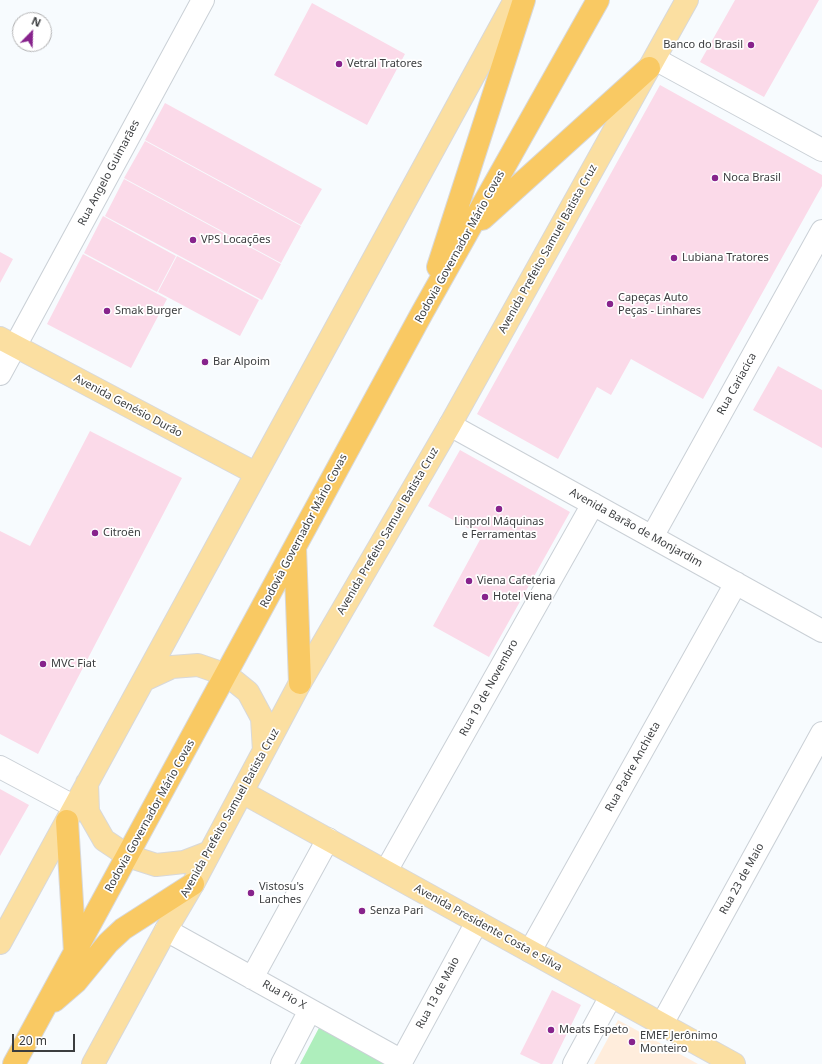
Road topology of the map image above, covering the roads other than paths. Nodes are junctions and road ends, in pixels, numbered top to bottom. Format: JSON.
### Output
{"nodes":[{"id":1,"x":203,"y":0,"type":"edge"},
{"id":2,"x":515,"y":0,"type":"edge"},
{"id":3,"x":524,"y":0,"type":"edge"},
{"id":4,"x":598,"y":0,"type":"edge"},
{"id":5,"x":688,"y":0,"type":"edge"},
{"id":6,"x":652,"y":63,"type":"junction"},
{"id":7,"x":822,"y":150,"type":"edge"},
{"id":8,"x":469,"y":231,"type":"junction"},
{"id":9,"x":822,"y":231,"type":"edge"},
{"id":10,"x":422,"y":314,"type":"junction"},
{"id":11,"x":8,"y":342,"type":"edge"},
{"id":12,"x":0,"y":374,"type":"edge"},
{"id":13,"x":450,"y":425,"type":"junction"},
{"id":14,"x":256,"y":473,"type":"junction"},
{"id":15,"x":593,"y":504,"type":"junction"},
{"id":16,"x":652,"y":537,"type":"junction"},
{"id":17,"x":295,"y":548,"type":"junction"},
{"id":18,"x":736,"y":583,"type":"junction"},
{"id":19,"x":822,"y":631,"type":"edge"},
{"id":20,"x":227,"y":675,"type":"junction"},
{"id":21,"x":144,"y":680,"type":"junction"},
{"id":22,"x":300,"y":683,"type":"junction"},
{"id":23,"x":822,"y":733,"type":"edge"},
{"id":24,"x":264,"y":751,"type":"junction"},
{"id":25,"x":0,"y":767,"type":"edge"},
{"id":26,"x":87,"y":783,"type":"junction"},
{"id":27,"x":242,"y":792,"type":"junction"},
{"id":28,"x":71,"y":814,"type":"junction"},
{"id":29,"x":328,"y":839,"type":"junction"},
{"id":30,"x":210,"y":852,"type":"junction"},
{"id":31,"x":128,"y":856,"type":"junction"},
{"id":32,"x":386,"y":871,"type":"junction"},
{"id":33,"x":193,"y":884,"type":"junction"},
{"id":34,"x":477,"y":922,"type":"junction"},
{"id":35,"x":166,"y":930,"type":"junction"},
{"id":36,"x":0,"y":943,"type":"edge"},
{"id":37,"x":75,"y":952,"type":"junction"},
{"id":38,"x":530,"y":952,"type":"junction"},
{"id":39,"x":252,"y":978,"type":"junction"},
{"id":40,"x":611,"y":996,"type":"junction"},
{"id":41,"x":310,"y":1010,"type":"junction"},
{"id":42,"x":43,"y":1011,"type":"junction"},
{"id":43,"x":662,"y":1024,"type":"junction"},
{"id":44,"x":401,"y":1062,"type":"edge"},
{"id":45,"x":14,"y":1064,"type":"edge"},
{"id":46,"x":93,"y":1064,"type":"edge"},
{"id":47,"x":282,"y":1064,"type":"edge"},
{"id":48,"x":574,"y":1064,"type":"edge"},
{"id":49,"x":734,"y":1064,"type":"edge"}],
"edges":[{"from":1,"to":11,"type":"street","name":"Rua Angelo Guimarães"},
{"from":2,"to":14,"type":"main road"},
{"from":3,"to":10,"type":"highway"},
{"from":4,"to":8,"type":"highway","name":"Rodovia Governador Mário Covas"},
{"from":5,"to":6,"type":"main road","name":"Avenida Prefeito Samuel Batista Cruz"},
{"from":6,"to":7,"type":"street"},
{"from":6,"to":8,"type":"highway"},
{"from":6,"to":13,"type":"main road","name":"Avenida Prefeito Samuel Batista Cruz"},
{"from":8,"to":10,"type":"highway","name":"Rodovia Governador Mário Covas"},
{"from":9,"to":16,"type":"street","name":"Rua Cariacica"},
{"from":10,"to":17,"type":"highway","name":"Rodovia Governador Mário Covas"},
{"from":11,"to":12,"type":"street","name":"Rua Angelo Guimarães"},
{"from":11,"to":14,"type":"main road","name":"Avenida Genésio Durão"},
{"from":13,"to":15,"type":"street","name":"Avenida Barão de Monjardim"},
{"from":13,"to":22,"type":"main road","name":"Avenida Prefeito Samuel Batista Cruz"},
{"from":14,"to":21,"type":"main road"},
{"from":15,"to":16,"type":"street","name":"Avenida Barão de Monjardim"},
{"from":15,"to":32,"type":"street","name":"Rua 19 de Novembro"},
{"from":16,"to":18,"type":"street","name":"Avenida Barão de Monjardim"},
{"from":17,"to":20,"type":"highway","name":"Rodovia Governador Mário Covas"},
{"from":17,"to":22,"type":"highway"},
{"from":18,"to":19,"type":"street","name":"Avenida Barão de Monjardim"},
{"from":18,"to":38,"type":"street","name":"Rua Padre Anchieta"},
{"from":20,"to":21,"type":"main road"},
{"from":20,"to":24,"type":"main road"},
{"from":20,"to":31,"type":"highway","name":"Rodovia Governador Mário Covas"},
{"from":21,"to":26,"type":"main road"},
{"from":22,"to":24,"type":"main road","name":"Avenida Prefeito Samuel Batista Cruz"},
{"from":23,"to":43,"type":"street","name":"Rua 23 de Maio"},
{"from":24,"to":27,"type":"main road","name":"Avenida Prefeito Samuel Batista Cruz"},
{"from":25,"to":28,"type":"street"},
{"from":26,"to":28,"type":"main road"},
{"from":26,"to":31,"type":"main road"},
{"from":27,"to":29,"type":"main road","name":"Avenida Presidente Costa e Silva"},
{"from":27,"to":30,"type":"main road","name":"Avenida Prefeito Samuel Batista Cruz"},
{"from":28,"to":36,"type":"main road"},
{"from":28,"to":37,"type":"highway"},
{"from":29,"to":32,"type":"main road","name":"Avenida Presidente Costa e Silva"},
{"from":29,"to":39,"type":"street"},
{"from":30,"to":31,"type":"main road"},
{"from":30,"to":33,"type":"main road","name":"Avenida Prefeito Samuel Batista Cruz"},
{"from":31,"to":37,"type":"highway","name":"Rodovia Governador Mário Covas"},
{"from":32,"to":34,"type":"main road","name":"Avenida Presidente Costa e Silva"},
{"from":33,"to":35,"type":"main road","name":"Avenida Prefeito Samuel Batista Cruz"},
{"from":33,"to":42,"type":"highway"},
{"from":34,"to":38,"type":"main road","name":"Avenida Presidente Costa e Silva"},
{"from":34,"to":44,"type":"street","name":"Rua 13 de Maio"},
{"from":35,"to":39,"type":"street","name":"Rua Pio X"},
{"from":35,"to":46,"type":"main road","name":"Avenida Prefeito Samuel Batista Cruz"},
{"from":37,"to":42,"type":"highway","name":"Rodovia Governador Mário Covas"},
{"from":38,"to":40,"type":"main road","name":"Avenida Presidente Costa e Silva"},
{"from":39,"to":41,"type":"street","name":"Rua Pio X"},
{"from":40,"to":43,"type":"main road","name":"Avenida Presidente Costa e Silva"},
{"from":40,"to":48,"type":"street"},
{"from":41,"to":44,"type":"street","name":"Rua Pio X"},
{"from":41,"to":47,"type":"street"},
{"from":42,"to":45,"type":"highway","name":"Rodovia Governador Mário Covas"},
{"from":43,"to":49,"type":"main road","name":"Avenida Presidente Costa e Silva"}]}
